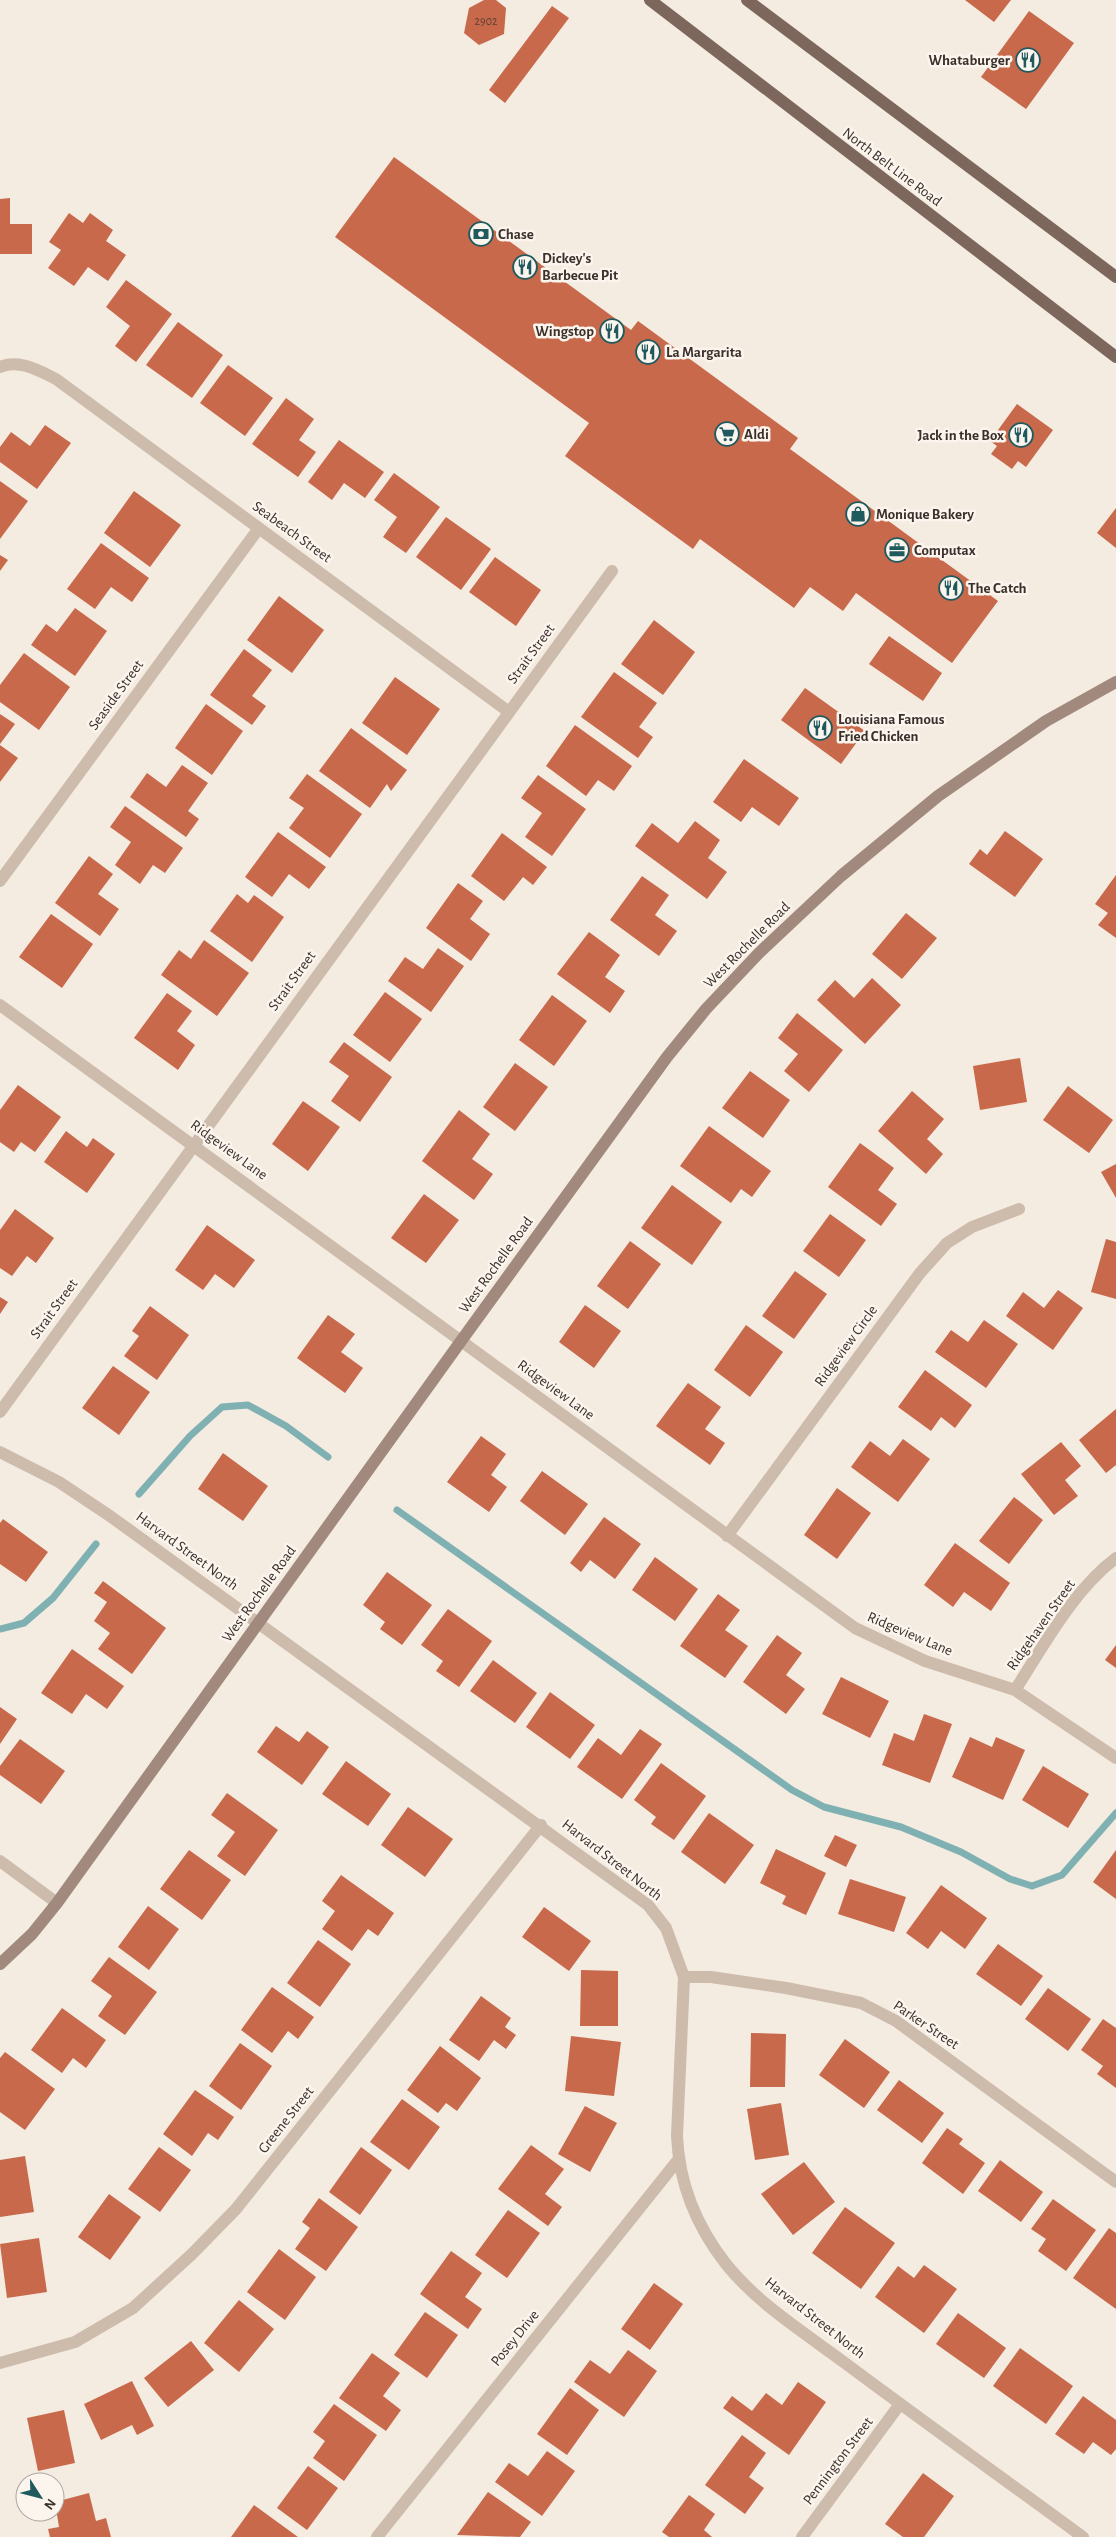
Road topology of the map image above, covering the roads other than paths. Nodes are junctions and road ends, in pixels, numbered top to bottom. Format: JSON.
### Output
{"nodes":[{"id":1,"x":650,"y":0,"type":"edge"},
{"id":2,"x":747,"y":0,"type":"edge"},
{"id":3,"x":1116,"y":277,"type":"edge"},
{"id":4,"x":1116,"y":357,"type":"edge"},
{"id":5,"x":0,"y":367,"type":"edge"},
{"id":6,"x":258,"y":528,"type":"junction"},
{"id":7,"x":612,"y":570,"type":"dead end"},
{"id":8,"x":1116,"y":682,"type":"edge"},
{"id":9,"x":509,"y":712,"type":"junction"},
{"id":10,"x":0,"y":881,"type":"edge"},
{"id":11,"x":0,"y":1005,"type":"edge"},
{"id":12,"x":194,"y":1144,"type":"junction"},
{"id":13,"x":1019,"y":1209,"type":"dead end"},
{"id":14,"x":461,"y":1341,"type":"junction"},
{"id":15,"x":0,"y":1412,"type":"edge"},
{"id":16,"x":0,"y":1452,"type":"edge"},
{"id":17,"x":728,"y":1536,"type":"junction"},
{"id":18,"x":1116,"y":1558,"type":"edge"},
{"id":19,"x":259,"y":1623,"type":"junction"},
{"id":20,"x":1015,"y":1690,"type":"junction"},
{"id":21,"x":1116,"y":1758,"type":"edge"},
{"id":22,"x":541,"y":1826,"type":"junction"},
{"id":23,"x":0,"y":1862,"type":"edge"},
{"id":24,"x":57,"y":1903,"type":"junction"},
{"id":25,"x":0,"y":1964,"type":"edge"},
{"id":26,"x":684,"y":1977,"type":"junction"},
{"id":27,"x":678,"y":2160,"type":"junction"},
{"id":28,"x":1116,"y":2182,"type":"edge"},
{"id":29,"x":0,"y":2363,"type":"edge"},
{"id":30,"x":900,"y":2404,"type":"junction"},
{"id":31,"x":377,"y":2537,"type":"edge"},
{"id":32,"x":802,"y":2537,"type":"edge"},
{"id":33,"x":1083,"y":2537,"type":"edge"}],
"edges":[{"from":1,"to":4,"type":"main road","name":"North Belt Line Road"},
{"from":2,"to":3,"type":"main road"},
{"from":5,"to":6,"type":"street","name":"Seabeach Street"},
{"from":6,"to":9,"type":"street","name":"Seabeach Street"},
{"from":6,"to":10,"type":"street","name":"Seaside Street"},
{"from":7,"to":9,"type":"street","name":"Strait Street"},
{"from":8,"to":14,"type":"street","name":"West Rochelle Road"},
{"from":9,"to":12,"type":"street","name":"Strait Street"},
{"from":11,"to":12,"type":"street","name":"Ridgeview Lane"},
{"from":12,"to":14,"type":"street","name":"Ridgeview Lane"},
{"from":12,"to":15,"type":"street","name":"Strait Street"},
{"from":13,"to":17,"type":"street","name":"Ridgeview Circle"},
{"from":14,"to":17,"type":"street","name":"Ridgeview Lane"},
{"from":14,"to":19,"type":"street","name":"West Rochelle Road"},
{"from":16,"to":19,"type":"street","name":"Harvard Street North"},
{"from":17,"to":20,"type":"street","name":"Ridgeview Lane"},
{"from":18,"to":20,"type":"street","name":"Ridgehaven Street"},
{"from":19,"to":22,"type":"street","name":"Harvard Street North"},
{"from":19,"to":24,"type":"street","name":"West Rochelle Road"},
{"from":20,"to":21,"type":"street","name":"Ridgeview Lane"},
{"from":22,"to":26,"type":"street","name":"Harvard Street North"},
{"from":22,"to":29,"type":"street","name":"Greene Street"},
{"from":23,"to":24,"type":"street"},
{"from":24,"to":25,"type":"street","name":"West Rochelle Road"},
{"from":26,"to":27,"type":"street","name":"Harvard Street North"},
{"from":26,"to":28,"type":"street","name":"Parker Street"},
{"from":27,"to":30,"type":"street","name":"Harvard Street North"},
{"from":27,"to":31,"type":"street","name":"Posey Drive"},
{"from":30,"to":32,"type":"street","name":"Pennington Street"},
{"from":30,"to":33,"type":"street","name":"Harvard Street North"}]}
